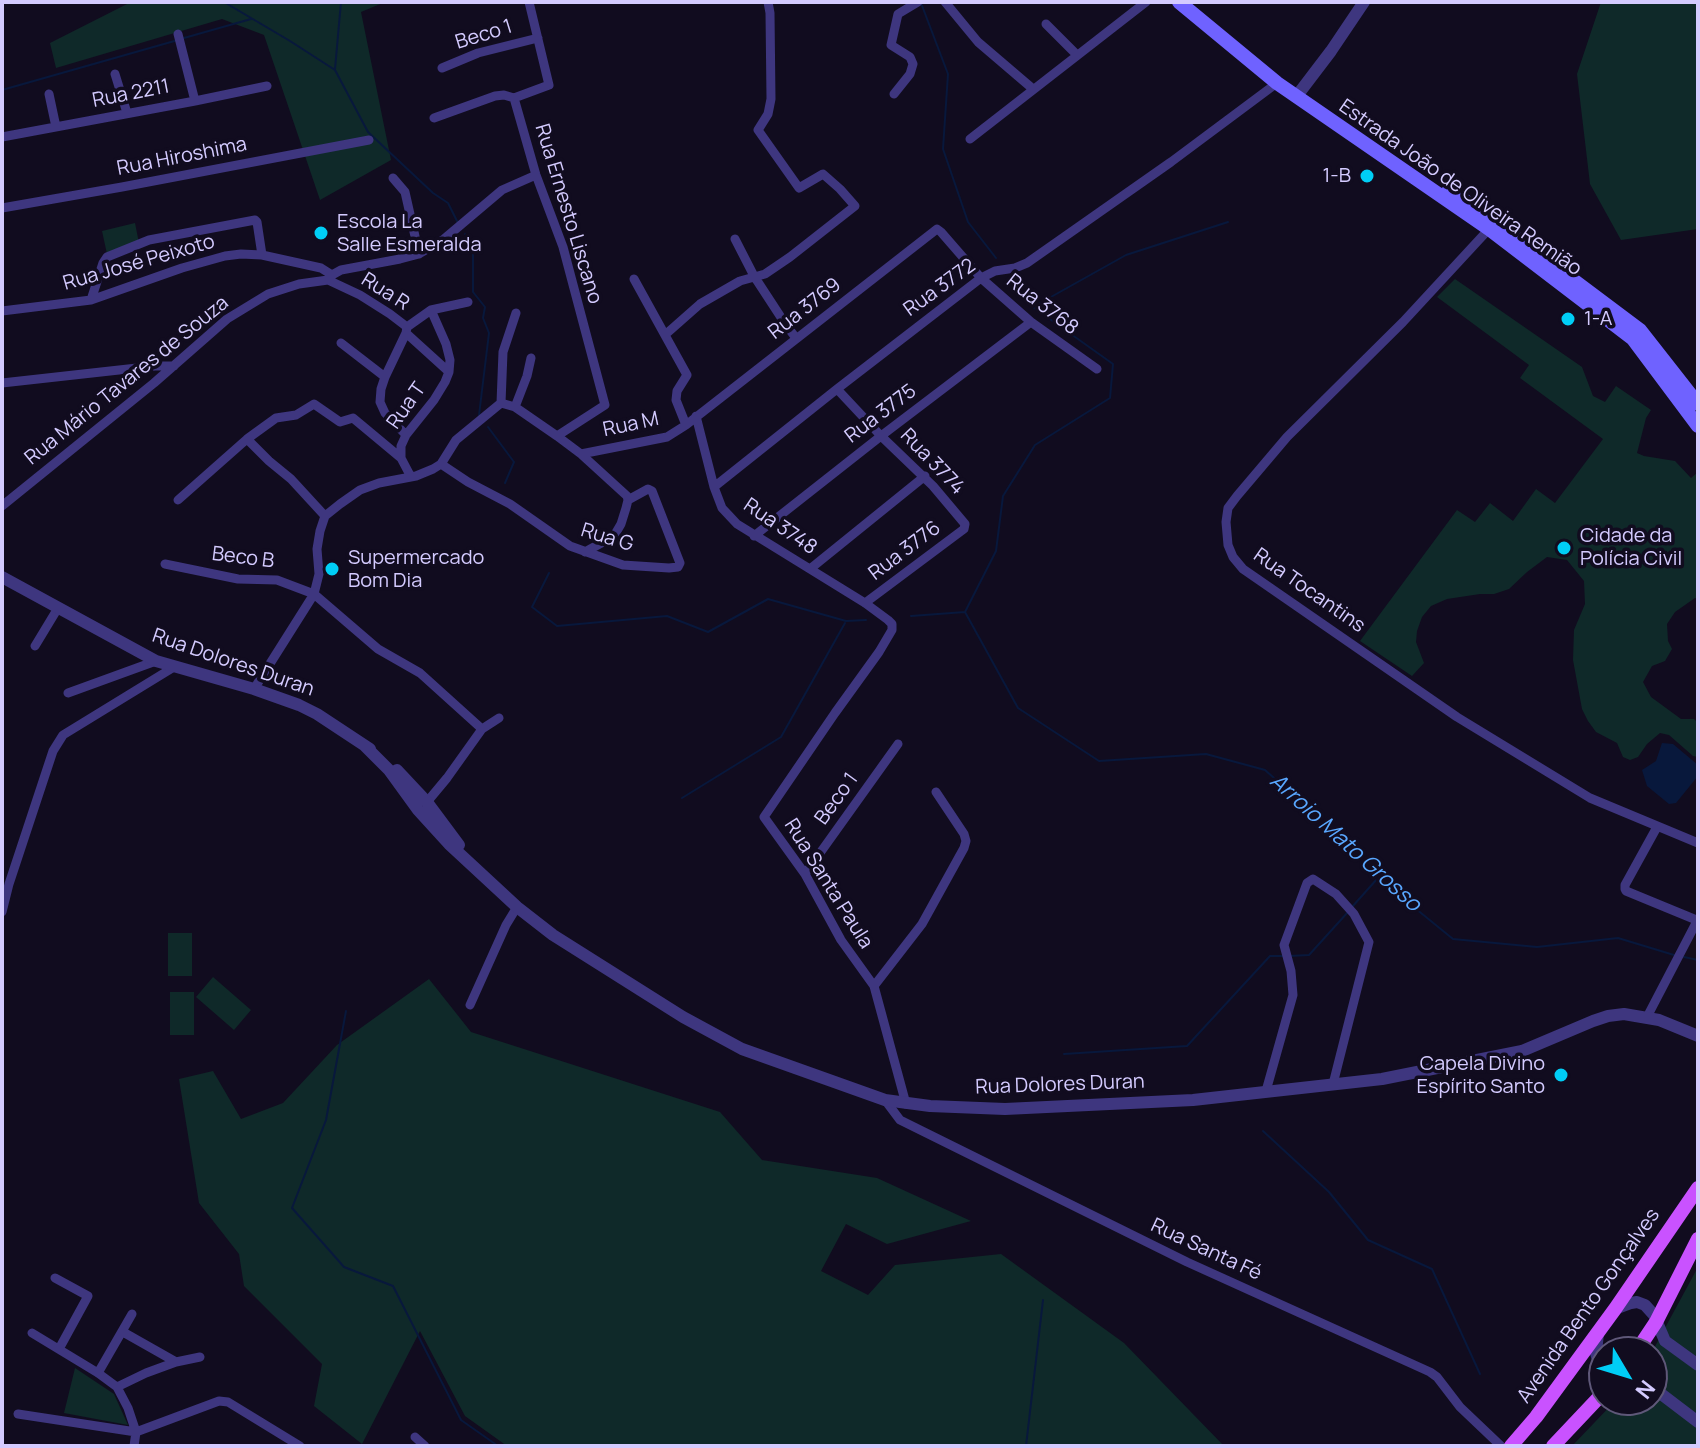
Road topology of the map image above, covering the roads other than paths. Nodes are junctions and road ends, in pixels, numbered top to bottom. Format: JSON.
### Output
{"nodes":[{"id":1,"x":529,"y":2,"type":"edge"},
{"id":2,"x":768,"y":2,"type":"edge"},
{"id":3,"x":918,"y":2,"type":"edge"},
{"id":4,"x":945,"y":2,"type":"edge"},
{"id":5,"x":1146,"y":2,"type":"edge"},
{"id":6,"x":1179,"y":2,"type":"edge"},
{"id":7,"x":1193,"y":2,"type":"edge"},
{"id":8,"x":1364,"y":2,"type":"edge"},
{"id":9,"x":1046,"y":24,"type":"dead end"},
{"id":10,"x":178,"y":34,"type":"dead end"},
{"id":11,"x":538,"y":38,"type":"junction"},
{"id":12,"x":1077,"y":55,"type":"junction"},
{"id":13,"x":442,"y":68,"type":"dead end"},
{"id":14,"x":115,"y":74,"type":"dead end"},
{"id":15,"x":1277,"y":83,"type":"junction"},
{"id":16,"x":267,"y":86,"type":"dead end"},
{"id":17,"x":1033,"y":89,"type":"junction"},
{"id":18,"x":1298,"y":93,"type":"junction"},
{"id":19,"x":49,"y":94,"type":"dead end"},
{"id":20,"x":894,"y":94,"type":"dead end"},
{"id":21,"x":514,"y":98,"type":"junction"},
{"id":22,"x":195,"y":101,"type":"junction"},
{"id":23,"x":127,"y":113,"type":"junction"},
{"id":24,"x":434,"y":118,"type":"dead end"},
{"id":25,"x":56,"y":127,"type":"junction"},
{"id":26,"x":2,"y":137,"type":"edge"},
{"id":27,"x":970,"y":139,"type":"dead end"},
{"id":28,"x":369,"y":140,"type":"dead end"},
{"id":29,"x":536,"y":175,"type":"junction"},
{"id":30,"x":393,"y":178,"type":"dead end"},
{"id":31,"x":2,"y":208,"type":"edge"},
{"id":32,"x":937,"y":229,"type":"joint"},
{"id":33,"x":1489,"y":229,"type":"junction"},
{"id":34,"x":735,"y":239,"type":"dead end"},
{"id":35,"x":419,"y":254,"type":"junction"},
{"id":36,"x":262,"y":255,"type":"junction"},
{"id":37,"x":754,"y":276,"type":"junction"},
{"id":38,"x":330,"y":277,"type":"junction"},
{"id":39,"x":981,"y":278,"type":"junction"},
{"id":40,"x":634,"y":279,"type":"dead end"},
{"id":41,"x":91,"y":300,"type":"junction"},
{"id":42,"x":468,"y":302,"type":"dead end"},
{"id":43,"x":431,"y":310,"type":"junction"},
{"id":44,"x":2,"y":311,"type":"edge"},
{"id":45,"x":516,"y":313,"type":"dead end"},
{"id":46,"x":1031,"y":322,"type":"junction"},
{"id":47,"x":406,"y":330,"type":"junction"},
{"id":48,"x":666,"y":334,"type":"junction"},
{"id":49,"x":796,"y":338,"type":"junction"},
{"id":50,"x":341,"y":343,"type":"dead end"},
{"id":51,"x":531,"y":358,"type":"dead end"},
{"id":52,"x":174,"y":366,"type":"junction"},
{"id":53,"x":1097,"y":369,"type":"dead end"},
{"id":54,"x":449,"y":372,"type":"junction"},
{"id":55,"x":385,"y":377,"type":"junction"},
{"id":56,"x":2,"y":383,"type":"edge"},
{"id":57,"x":837,"y":389,"type":"junction"},
{"id":58,"x":501,"y":403,"type":"junction"},
{"id":59,"x":1698,"y":404,"type":"edge"},
{"id":60,"x":515,"y":407,"type":"junction"},
{"id":61,"x":696,"y":416,"type":"junction"},
{"id":62,"x":686,"y":425,"type":"junction"},
{"id":63,"x":1698,"y":426,"type":"edge"},
{"id":64,"x":406,"y":435,"type":"junction"},
{"id":65,"x":557,"y":436,"type":"junction"},
{"id":66,"x":881,"y":436,"type":"junction"},
{"id":67,"x":247,"y":439,"type":"junction"},
{"id":68,"x":581,"y":454,"type":"junction"},
{"id":69,"x":401,"y":458,"type":"junction"},
{"id":70,"x":441,"y":464,"type":"junction"},
{"id":71,"x":925,"y":476,"type":"junction"},
{"id":72,"x":411,"y":477,"type":"junction"},
{"id":73,"x":714,"y":487,"type":"junction"},
{"id":74,"x":178,"y":500,"type":"dead end"},
{"id":75,"x":628,"y":500,"type":"junction"},
{"id":76,"x":2,"y":506,"type":"edge"},
{"id":77,"x":325,"y":516,"type":"junction"},
{"id":78,"x":965,"y":527,"type":"joint"},
{"id":79,"x":754,"y":536,"type":"junction"},
{"id":80,"x":585,"y":552,"type":"junction"},
{"id":81,"x":165,"y":564,"type":"dead end"},
{"id":82,"x":810,"y":569,"type":"junction"},
{"id":83,"x":2,"y":577,"type":"edge"},
{"id":84,"x":848,"y":592,"type":"joint"},
{"id":85,"x":314,"y":594,"type":"junction"},
{"id":86,"x":865,"y":603,"type":"junction"},
{"id":87,"x":58,"y":608,"type":"junction"},
{"id":88,"x":35,"y":646,"type":"dead end"},
{"id":89,"x":156,"y":661,"type":"junction"},
{"id":90,"x":174,"y":667,"type":"junction"},
{"id":91,"x":254,"y":689,"type":"junction"},
{"id":92,"x":68,"y":693,"type":"dead end"},
{"id":93,"x":499,"y":718,"type":"dead end"},
{"id":94,"x":482,"y":729,"type":"junction"},
{"id":95,"x":898,"y":744,"type":"dead end"},
{"id":96,"x":936,"y":792,"type":"dead end"},
{"id":97,"x":421,"y":808,"type":"junction"},
{"id":98,"x":1657,"y":827,"type":"junction"},
{"id":99,"x":1698,"y":843,"type":"edge"},
{"id":100,"x":805,"y":874,"type":"junction"},
{"id":101,"x":517,"y":907,"type":"junction"},
{"id":102,"x":2,"y":912,"type":"edge"},
{"id":103,"x":874,"y":986,"type":"junction"},
{"id":104,"x":470,"y":1005,"type":"dead end"},
{"id":105,"x":1647,"y":1017,"type":"junction"},
{"id":106,"x":1698,"y":1036,"type":"edge"},
{"id":107,"x":1333,"y":1084,"type":"junction"},
{"id":108,"x":1266,"y":1091,"type":"junction"},
{"id":109,"x":885,"y":1100,"type":"junction"},
{"id":110,"x":906,"y":1104,"type":"junction"},
{"id":111,"x":1698,"y":1188,"type":"edge"},
{"id":112,"x":1698,"y":1239,"type":"edge"},
{"id":113,"x":55,"y":1278,"type":"dead end"},
{"id":114,"x":1615,"y":1309,"type":"junction"},
{"id":115,"x":132,"y":1314,"type":"dead end"},
{"id":116,"x":1656,"y":1322,"type":"junction"},
{"id":117,"x":123,"y":1332,"type":"junction"},
{"id":118,"x":32,"y":1333,"type":"dead end"},
{"id":119,"x":1598,"y":1333,"type":"junction"},
{"id":120,"x":1598,"y":1336,"type":"edge"},
{"id":121,"x":1647,"y":1336,"type":"edge"},
{"id":122,"x":59,"y":1349,"type":"junction"},
{"id":123,"x":200,"y":1357,"type":"dead end"},
{"id":124,"x":176,"y":1362,"type":"junction"},
{"id":125,"x":1698,"y":1365,"type":"edge"},
{"id":126,"x":98,"y":1373,"type":"junction"},
{"id":127,"x":117,"y":1387,"type":"junction"},
{"id":128,"x":1668,"y":1399,"type":"edge"},
{"id":129,"x":1588,"y":1409,"type":"edge"},
{"id":130,"x":18,"y":1414,"type":"dead end"},
{"id":131,"x":1698,"y":1422,"type":"edge"},
{"id":132,"x":136,"y":1432,"type":"junction"},
{"id":133,"x":415,"y":1437,"type":"dead end"},
{"id":134,"x":134,"y":1446,"type":"edge"},
{"id":135,"x":300,"y":1446,"type":"edge"},
{"id":136,"x":425,"y":1446,"type":"edge"},
{"id":137,"x":1501,"y":1446,"type":"edge"},
{"id":138,"x":1511,"y":1446,"type":"edge"},
{"id":139,"x":1553,"y":1446,"type":"edge"}],
"edges":[{"from":1,"to":11,"type":"street"},
{"from":2,"to":37,"type":"street"},
{"from":3,"to":20,"type":"street"},
{"from":4,"to":17,"type":"street"},
{"from":5,"to":12,"type":"street"},
{"from":6,"to":15,"type":"main road","name":"Estrada João de Oliveira Remião"},
{"from":7,"to":18,"type":"main road","name":"Estrada João de Oliveira Remião"},
{"from":8,"to":18,"type":"street"},
{"from":9,"to":12,"type":"street"},
{"from":10,"to":22,"type":"street"},
{"from":11,"to":13,"type":"street","name":"Beco 1"},
{"from":11,"to":21,"type":"street"},
{"from":12,"to":17,"type":"street"},
{"from":14,"to":23,"type":"street"},
{"from":15,"to":18,"type":"main road","name":"Estrada João de Oliveira Remião"},
{"from":15,"to":39,"type":"street","name":"Rua 3772"},
{"from":16,"to":22,"type":"street","name":"Rua 2211"},
{"from":17,"to":27,"type":"street"},
{"from":18,"to":33,"type":"main road","name":"Estrada João de Oliveira Remião"},
{"from":18,"to":59,"type":"main road","name":"Estrada João de Oliveira Remião"},
{"from":19,"to":25,"type":"street"},
{"from":21,"to":24,"type":"street"},
{"from":21,"to":29,"type":"street","name":"Rua Ernesto Liscano"},
{"from":22,"to":23,"type":"street","name":"Rua 2211"},
{"from":23,"to":25,"type":"street","name":"Rua 2211"},
{"from":25,"to":26,"type":"street","name":"Rua 2211"},
{"from":28,"to":31,"type":"street","name":"Rua Hiroshima"},
{"from":29,"to":35,"type":"street","name":"Rua Mário Tavares de Souza"},
{"from":29,"to":65,"type":"street","name":"Rua Ernesto Liscano"},
{"from":30,"to":35,"type":"street"},
{"from":32,"to":39,"type":"street","name":"Rua 3768"},
{"from":32,"to":49,"type":"street","name":"Rua 3769"},
{"from":33,"to":63,"type":"main road","name":"Estrada João de Oliveira Remião"},
{"from":33,"to":98,"type":"street","name":"Rua Tocantins"},
{"from":34,"to":37,"type":"street"},
{"from":35,"to":38,"type":"street","name":"Rua Mário Tavares de Souza"},
{"from":36,"to":38,"type":"street","name":"Rua José Peixoto"},
{"from":36,"to":41,"type":"street","name":"Rua José Peixoto"},
{"from":36,"to":41,"type":"street"},
{"from":37,"to":48,"type":"street"},
{"from":37,"to":49,"type":"street"},
{"from":38,"to":47,"type":"street","name":"Rua R"},
{"from":38,"to":52,"type":"street","name":"Rua Mário Tavares de Souza"},
{"from":39,"to":46,"type":"street","name":"Rua 3768"},
{"from":39,"to":57,"type":"street","name":"Rua 3772"},
{"from":40,"to":48,"type":"street"},
{"from":41,"to":44,"type":"street","name":"Rua José Peixoto"},
{"from":42,"to":43,"type":"street"},
{"from":43,"to":47,"type":"street"},
{"from":43,"to":54,"type":"street","name":"Rua T"},
{"from":45,"to":58,"type":"street"},
{"from":46,"to":53,"type":"street","name":"Rua 3768"},
{"from":46,"to":66,"type":"street","name":"Rua 3775"},
{"from":47,"to":54,"type":"street","name":"Rua R"},
{"from":47,"to":55,"type":"street"},
{"from":48,"to":62,"type":"street"},
{"from":49,"to":61,"type":"street","name":"Rua 3769"},
{"from":50,"to":55,"type":"street"},
{"from":51,"to":60,"type":"street"},
{"from":52,"to":56,"type":"street"},
{"from":52,"to":76,"type":"street","name":"Rua Mário Tavares de Souza"},
{"from":54,"to":64,"type":"street","name":"Rua T"},
{"from":55,"to":64,"type":"street"},
{"from":57,"to":66,"type":"street","name":"Rua 3774"},
{"from":57,"to":73,"type":"street","name":"Rua 3772"},
{"from":58,"to":60,"type":"street"},
{"from":58,"to":70,"type":"street"},
{"from":60,"to":65,"type":"street"},
{"from":61,"to":62,"type":"street"},
{"from":61,"to":73,"type":"street","name":"Rua 3748"},
{"from":62,"to":68,"type":"street","name":"Rua M"},
{"from":64,"to":69,"type":"street","name":"Rua T"},
{"from":65,"to":68,"type":"street"},
{"from":66,"to":71,"type":"street","name":"Rua 3774"},
{"from":66,"to":79,"type":"street","name":"Rua 3775"},
{"from":67,"to":69,"type":"street"},
{"from":67,"to":74,"type":"street"},
{"from":67,"to":77,"type":"street"},
{"from":68,"to":75,"type":"street"},
{"from":69,"to":72,"type":"street","name":"Rua T"},
{"from":70,"to":72,"type":"street"},
{"from":70,"to":80,"type":"street","name":"Rua G"},
{"from":71,"to":78,"type":"street","name":"Rua 3774"},
{"from":71,"to":82,"type":"street"},
{"from":72,"to":77,"type":"street"},
{"from":73,"to":79,"type":"street","name":"Rua 3748"},
{"from":75,"to":80,"type":"street"},
{"from":75,"to":80,"type":"street","name":"Rua G"},
{"from":77,"to":85,"type":"street"},
{"from":78,"to":86,"type":"street","name":"Rua 3776"},
{"from":79,"to":82,"type":"street","name":"Rua 3748"},
{"from":81,"to":85,"type":"street","name":"Beco B"},
{"from":82,"to":84,"type":"street","name":"Rua 3748"},
{"from":83,"to":87,"type":"street","name":"Rua Dolores Duran"},
{"from":84,"to":86,"type":"street","name":"Rua Santa Paula"},
{"from":85,"to":91,"type":"street"},
{"from":85,"to":94,"type":"street"},
{"from":86,"to":100,"type":"street","name":"Rua Santa Paula"},
{"from":87,"to":88,"type":"street"},
{"from":87,"to":89,"type":"street","name":"Rua Dolores Duran"},
{"from":89,"to":90,"type":"street","name":"Rua Dolores Duran"},
{"from":89,"to":92,"type":"street"},
{"from":90,"to":91,"type":"street","name":"Rua Dolores Duran"},
{"from":90,"to":102,"type":"street"},
{"from":91,"to":97,"type":"street","name":"Rua Dolores Duran"},
{"from":93,"to":94,"type":"street"},
{"from":94,"to":97,"type":"street"},
{"from":95,"to":100,"type":"street","name":"Beco 1"},
{"from":96,"to":103,"type":"street"},
{"from":97,"to":101,"type":"street","name":"Rua Dolores Duran"},
{"from":98,"to":99,"type":"street","name":"Rua Tocantins"},
{"from":98,"to":105,"type":"street"},
{"from":100,"to":103,"type":"street","name":"Rua Santa Paula"},
{"from":101,"to":104,"type":"street"},
{"from":101,"to":109,"type":"street","name":"Rua Dolores Duran"},
{"from":103,"to":110,"type":"street","name":"Rua Santa Paula"},
{"from":105,"to":106,"type":"street","name":"Rua Dolores Duran"},
{"from":105,"to":107,"type":"street","name":"Rua Dolores Duran"},
{"from":107,"to":108,"type":"street","name":"Rua Dolores Duran"},
{"from":107,"to":108,"type":"street"},
{"from":108,"to":110,"type":"street","name":"Rua Dolores Duran"},
{"from":109,"to":110,"type":"street","name":"Rua Dolores Duran"},
{"from":109,"to":137,"type":"street","name":"Rua Santa Fé"},
{"from":111,"to":114,"type":"main road","name":"Avenida Bento Gonçalves"},
{"from":112,"to":116,"type":"main road"},
{"from":113,"to":122,"type":"street"},
{"from":114,"to":116,"type":"street"},
{"from":114,"to":119,"type":"main road","name":"Avenida Bento Gonçalves"},
{"from":115,"to":117,"type":"street"},
{"from":116,"to":121,"type":"main road"},
{"from":116,"to":125,"type":"street"},
{"from":117,"to":124,"type":"street"},
{"from":117,"to":126,"type":"street"},
{"from":118,"to":122,"type":"street"},
{"from":119,"to":120,"type":"street"},
{"from":119,"to":138,"type":"main road","name":"Avenida Bento Gonçalves"},
{"from":122,"to":126,"type":"street"},
{"from":123,"to":124,"type":"street"},
{"from":124,"to":127,"type":"street"},
{"from":126,"to":127,"type":"street"},
{"from":127,"to":132,"type":"street"},
{"from":128,"to":131,"type":"street"},
{"from":129,"to":139,"type":"main road"},
{"from":130,"to":132,"type":"street"},
{"from":132,"to":134,"type":"street"},
{"from":132,"to":135,"type":"street"},
{"from":133,"to":136,"type":"street"}]}
